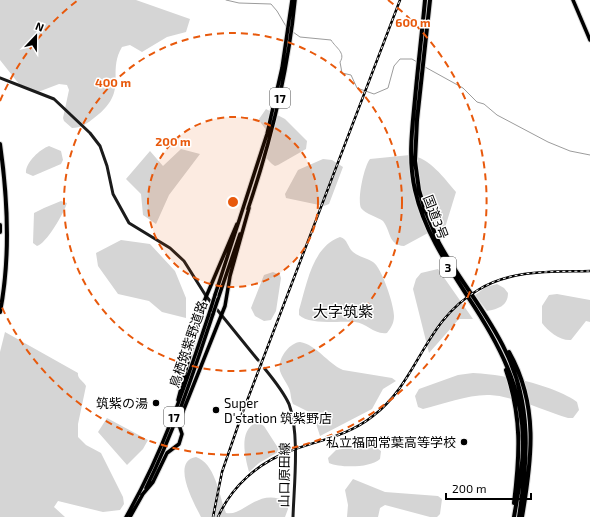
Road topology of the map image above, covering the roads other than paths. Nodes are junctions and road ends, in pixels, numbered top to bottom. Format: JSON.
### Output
{"nodes":[{"id":1,"x":292,"y":0,"type":"edge"},
{"id":2,"x":295,"y":0,"type":"edge"},
{"id":3,"x":425,"y":0,"type":"edge"},
{"id":4,"x":430,"y":0,"type":"edge"},
{"id":5,"x":573,"y":0,"type":"edge"},
{"id":6,"x":292,"y":16,"type":"junction"},
{"id":7,"x":590,"y":40,"type":"edge"},
{"id":8,"x":420,"y":68,"type":"junction"},
{"id":9,"x":0,"y":78,"type":"edge"},
{"id":10,"x":0,"y":144,"type":"edge"},
{"id":11,"x":247,"y":207,"type":"junction"},
{"id":12,"x":0,"y":225,"type":"edge"},
{"id":13,"x":0,"y":232,"type":"edge"},
{"id":14,"x":206,"y":296,"type":"junction"},
{"id":15,"x":0,"y":312,"type":"edge"},
{"id":16,"x":211,"y":313,"type":"junction"},
{"id":17,"x":221,"y":315,"type":"junction"},
{"id":18,"x":494,"y":330,"type":"junction"},
{"id":19,"x":494,"y":338,"type":"junction"},
{"id":20,"x":258,"y":360,"type":"tunnel mouth"},
{"id":21,"x":265,"y":368,"type":"tunnel mouth"},
{"id":22,"x":175,"y":414,"type":"junction"},
{"id":23,"x":525,"y":457,"type":"junction"},
{"id":24,"x":142,"y":495,"type":"junction"},
{"id":25,"x":517,"y":516,"type":"edge"},
{"id":26,"x":126,"y":517,"type":"edge"},
{"id":27,"x":130,"y":517,"type":"edge"},
{"id":28,"x":293,"y":517,"type":"edge"}],
"edges":[{"from":1,"to":6,"type":"main road","number":"17"},
{"from":2,"to":6,"type":"main road","number":"17"},
{"from":3,"to":8,"type":"highway","name":"国道3号","number":"3"},
{"from":4,"to":8,"type":"highway","name":"国道3号","number":"3"},
{"from":5,"to":7,"type":"main road"},
{"from":6,"to":11,"type":"main road","name":"鳥栖筑紫野道路","number":"17"},
{"from":8,"to":18,"type":"highway","name":"国道3号","number":"3"},
{"from":8,"to":19,"type":"highway","name":"国道3号","number":"3"},
{"from":9,"to":14,"type":"main road"},
{"from":10,"to":15,"type":"highway"},
{"from":11,"to":14,"type":"main road"},
{"from":11,"to":16,"type":"main road","name":"鳥栖筑紫野道路","number":"17","bridge":true},
{"from":11,"to":17,"type":"main road"},
{"from":12,"to":13,"type":"highway"},
{"from":14,"to":17,"type":"main road"},
{"from":14,"to":22,"type":"main road"},
{"from":16,"to":22,"type":"main road","name":"鳥栖筑紫野道路","number":"17"},
{"from":16,"to":24,"type":"main road","name":"鳥栖筑紫野道路","number":"17"},
{"from":17,"to":20,"type":"main road"},
{"from":17,"to":24,"type":"main road"},
{"from":18,"to":23,"type":"highway","name":"国道3号","number":"3"},
{"from":18,"to":25,"type":"highway"},
{"from":19,"to":23,"type":"highway","name":"国道3号","number":"3"},
{"from":19,"to":25,"type":"highway"},
{"from":21,"to":28,"type":"main road","name":"山口原田線"},
{"from":22,"to":26,"type":"main road","name":"鳥栖筑紫野道路","number":"17"},
{"from":23,"to":25,"type":"highway","name":"国道3号","number":"3"},
{"from":24,"to":27,"type":"main road","name":"鳥栖筑紫野道路","number":"17"}]}
